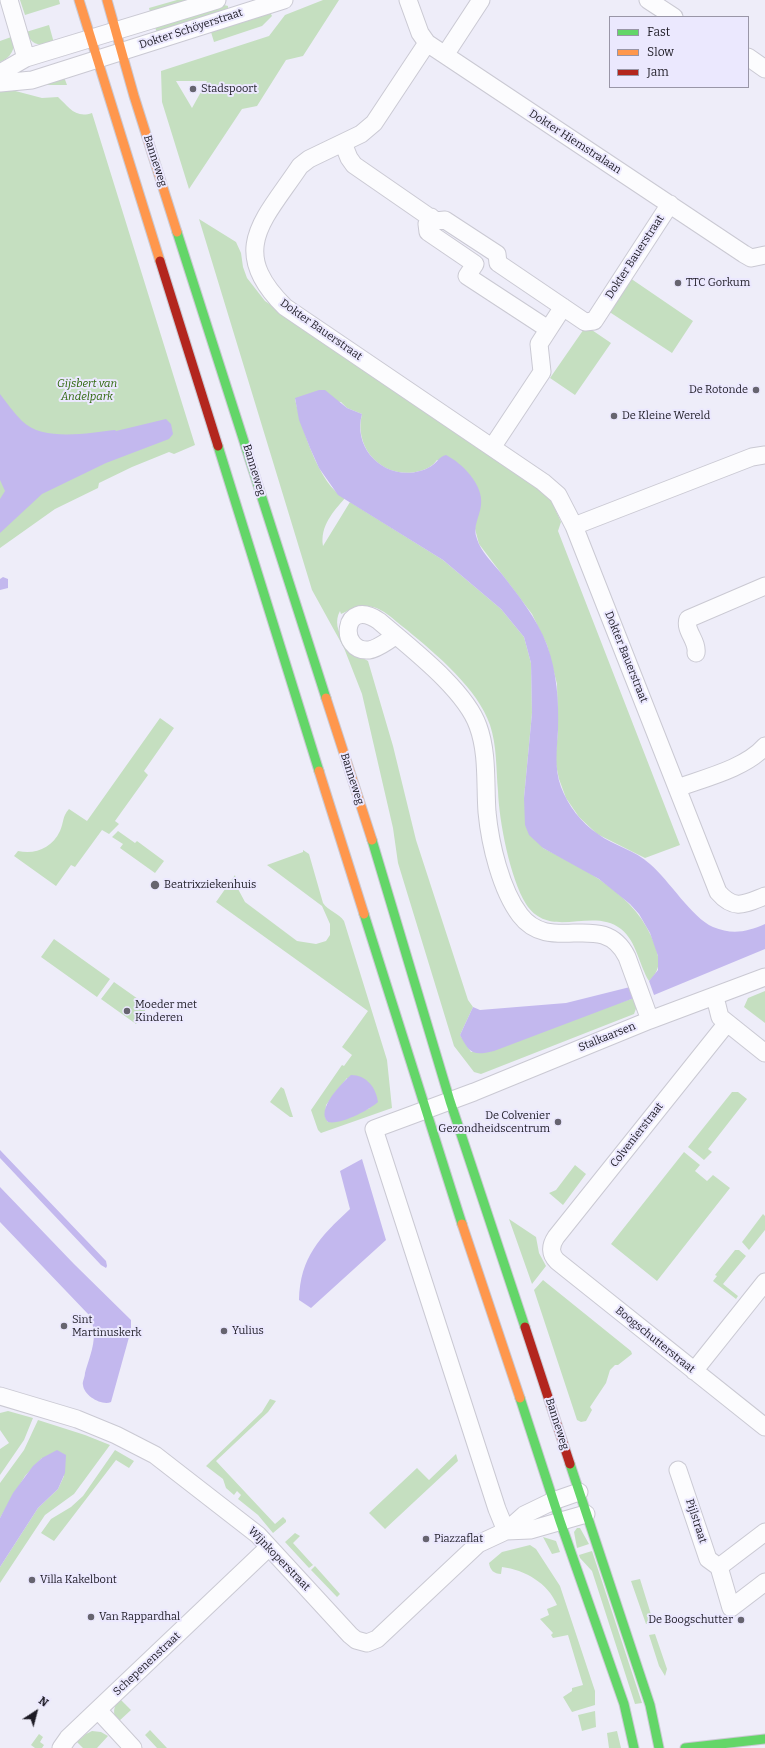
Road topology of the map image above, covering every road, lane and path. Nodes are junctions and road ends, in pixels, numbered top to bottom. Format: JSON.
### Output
{"nodes":[{"id":1,"x":10,"y":0,"type":"edge"},
{"id":2,"x":107,"y":0,"type":"edge"},
{"id":3,"x":217,"y":0,"type":"edge"},
{"id":4,"x":408,"y":0,"type":"edge"},
{"id":5,"x":481,"y":0,"type":"edge"},
{"id":6,"x":648,"y":0,"type":"edge"},
{"id":7,"x":79,"y":1,"type":"edge"},
{"id":8,"x":278,"y":1,"type":"edge"},
{"id":9,"x":672,"y":16,"type":"edge"},
{"id":10,"x":116,"y":31,"type":"junction"},
{"id":11,"x":90,"y":38,"type":"junction"},
{"id":12,"x":427,"y":43,"type":"junction"},
{"id":13,"x":122,"y":51,"type":"junction"},
{"id":14,"x":445,"y":55,"type":"junction"},
{"id":15,"x":26,"y":58,"type":"junction"},
{"id":16,"x":749,"y":58,"type":"edge"},
{"id":17,"x":97,"y":59,"type":"junction"},
{"id":18,"x":765,"y":69,"type":"edge"},
{"id":19,"x":0,"y":73,"type":"edge"},
{"id":20,"x":0,"y":83,"type":"edge"},
{"id":21,"x":343,"y":143,"type":"junction"},
{"id":22,"x":670,"y":204,"type":"junction"},
{"id":23,"x":430,"y":217,"type":"junction"},
{"id":24,"x":765,"y":255,"type":"edge"},
{"id":25,"x":563,"y":307,"type":"junction"},
{"id":26,"x":548,"y":329,"type":"junction"},
{"id":27,"x":493,"y":446,"type":"junction"},
{"id":28,"x":765,"y":456,"type":"edge"},
{"id":29,"x":574,"y":526,"type":"junction"},
{"id":30,"x":765,"y":586,"type":"edge"},
{"id":31,"x":396,"y":636,"type":"dead end"},
{"id":32,"x":696,"y":653,"type":"dead end"},
{"id":33,"x":765,"y":746,"type":"edge"},
{"id":34,"x":677,"y":788,"type":"junction"},
{"id":35,"x":334,"y":818,"type":"junction"},
{"id":36,"x":347,"y":825,"type":"dead end"},
{"id":37,"x":765,"y":896,"type":"edge"},
{"id":38,"x":381,"y":905,"type":"dead end"},
{"id":39,"x":402,"y":939,"type":"junction"},
{"id":40,"x":765,"y":978,"type":"edge"},
{"id":41,"x":715,"y":997,"type":"junction"},
{"id":42,"x":650,"y":1020,"type":"junction"},
{"id":43,"x":727,"y":1023,"type":"junction"},
{"id":44,"x":765,"y":1053,"type":"edge"},
{"id":45,"x":450,"y":1101,"type":"junction"},
{"id":46,"x":425,"y":1110,"type":"junction"},
{"id":47,"x":551,"y":1249,"type":"joint"},
{"id":48,"x":765,"y":1282,"type":"edge"},
{"id":49,"x":694,"y":1371,"type":"junction"},
{"id":50,"x":0,"y":1396,"type":"edge"},
{"id":51,"x":765,"y":1427,"type":"edge"},
{"id":52,"x":678,"y":1470,"type":"dead end"},
{"id":53,"x":579,"y":1492,"type":"junction"},
{"id":54,"x":553,"y":1501,"type":"junction"},
{"id":55,"x":586,"y":1514,"type":"junction"},
{"id":56,"x":560,"y":1521,"type":"junction"},
{"id":57,"x":506,"y":1530,"type":"junction"},
{"id":58,"x":765,"y":1532,"type":"edge"},
{"id":59,"x":269,"y":1547,"type":"junction"},
{"id":60,"x":719,"y":1567,"type":"junction"},
{"id":61,"x":765,"y":1582,"type":"edge"},
{"id":62,"x":98,"y":1710,"type":"junction"},
{"id":63,"x":765,"y":1739,"type":"edge"},
{"id":64,"x":61,"y":1748,"type":"edge"},
{"id":65,"x":133,"y":1748,"type":"edge"},
{"id":66,"x":634,"y":1748,"type":"edge"},
{"id":67,"x":659,"y":1748,"type":"edge"},
{"id":68,"x":686,"y":1748,"type":"edge"}],
"edges":[{"from":1,"to":15,"type":"street"},
{"from":2,"to":10,"type":"main road","name":"Banneweg"},
{"from":3,"to":10,"type":"street","name":"Dokter Schöyerstraat"},
{"from":4,"to":12,"type":"street","name":"Dokter Hiemstralaan"},
{"from":5,"to":14,"type":"street"},
{"from":6,"to":9,"type":"street"},
{"from":7,"to":11,"type":"main road"},
{"from":8,"to":13,"type":"street","name":"Dokter Schöyerstraat"},
{"from":10,"to":11,"type":"street","name":"Dokter Schöyerstraat"},
{"from":10,"to":13,"type":"main road","name":"Banneweg"},
{"from":11,"to":15,"type":"street","name":"Dokter Schöyerstraat"},
{"from":11,"to":17,"type":"main road"},
{"from":12,"to":14,"type":"street","name":"Dokter Hiemstralaan"},
{"from":12,"to":21,"type":"street","name":"Dokter Bauerstraat"},
{"from":13,"to":17,"type":"street","name":"Dokter Schöyerstraat"},
{"from":13,"to":39,"type":"main road","name":"Banneweg"},
{"from":14,"to":22,"type":"street","name":"Dokter Hiemstralaan"},
{"from":15,"to":19,"type":"street","name":"Dokter Schöyerstraat"},
{"from":16,"to":18,"type":"street"},
{"from":17,"to":20,"type":"street","name":"Dokter Schöyerstraat"},
{"from":17,"to":35,"type":"main road"},
{"from":21,"to":23,"type":"street","name":"Dokter Bauerstraat"},
{"from":21,"to":27,"type":"street","name":"Dokter Bauerstraat"},
{"from":22,"to":24,"type":"street","name":"Dokter Hiemstralaan"},
{"from":22,"to":25,"type":"street","name":"Dokter Bauerstraat"},
{"from":23,"to":25,"type":"street","name":"Dokter Bauerstraat"},
{"from":23,"to":26,"type":"street"},
{"from":25,"to":26,"type":"street"},
{"from":26,"to":27,"type":"street"},
{"from":27,"to":29,"type":"street","name":"Dokter Bauerstraat"},
{"from":28,"to":29,"type":"street"},
{"from":29,"to":34,"type":"street","name":"Dokter Bauerstraat"},
{"from":30,"to":32,"type":"street"},
{"from":31,"to":42,"type":"street"},
{"from":33,"to":34,"type":"street"},
{"from":34,"to":37,"type":"street","name":"Dokter Bauerstraat"},
{"from":35,"to":36,"type":"main road"},
{"from":35,"to":46,"type":"main road"},
{"from":38,"to":39,"type":"main road","name":"Banneweg"},
{"from":39,"to":45,"type":"main road","name":"Banneweg"},
{"from":40,"to":41,"type":"street","name":"Stalkaarsen"},
{"from":41,"to":42,"type":"street","name":"Stalkaarsen"},
{"from":41,"to":43,"type":"street"},
{"from":42,"to":45,"type":"street","name":"Stalkaarsen"},
{"from":43,"to":44,"type":"street"},
{"from":43,"to":47,"type":"street","name":"Colvenierstraat"},
{"from":45,"to":46,"type":"street"},
{"from":45,"to":53,"type":"main road","name":"Banneweg"},
{"from":46,"to":54,"type":"main road"},
{"from":46,"to":57,"type":"street"},
{"from":47,"to":49,"type":"street","name":"Boogschutterstraat"},
{"from":48,"to":49,"type":"street"},
{"from":49,"to":51,"type":"street","name":"Boogschutterstraat"},
{"from":50,"to":59,"type":"street","name":"Wijnkoperstraat"},
{"from":52,"to":60,"type":"street","name":"Pijlstraat"},
{"from":53,"to":54,"type":"street","name":"Wijnkoperstraat"},
{"from":53,"to":55,"type":"main road","name":"Banneweg"},
{"from":54,"to":56,"type":"main road"},
{"from":54,"to":57,"type":"street","name":"Wijnkoperstraat"},
{"from":55,"to":56,"type":"street","name":"Wijnkoperstraat"},
{"from":55,"to":67,"type":"main road","name":"Banneweg"},
{"from":56,"to":57,"type":"street","name":"Wijnkoperstraat"},
{"from":56,"to":66,"type":"main road"},
{"from":57,"to":59,"type":"street","name":"Wijnkoperstraat"},
{"from":58,"to":60,"type":"street"},
{"from":59,"to":62,"type":"street","name":"Schepenenstraat"},
{"from":60,"to":61,"type":"street","name":"Pijlstraat"},
{"from":62,"to":64,"type":"street","name":"Schepenenstraat"},
{"from":62,"to":65,"type":"street"},
{"from":63,"to":68,"type":"main road"}]}
